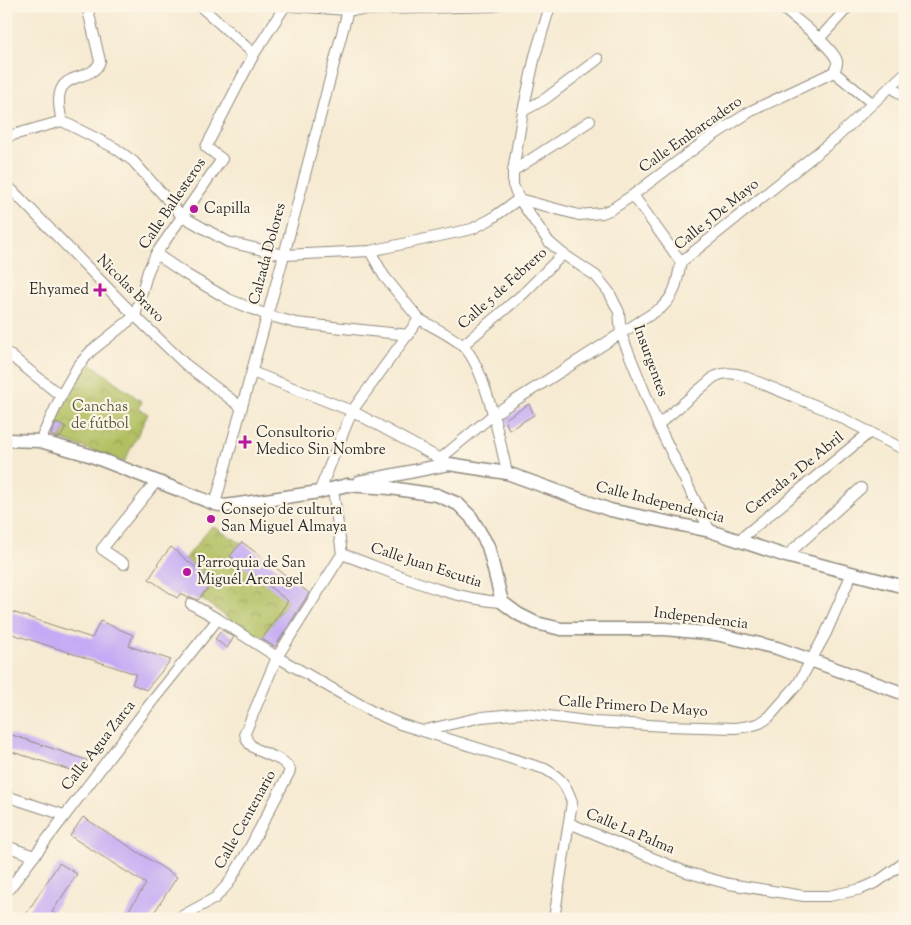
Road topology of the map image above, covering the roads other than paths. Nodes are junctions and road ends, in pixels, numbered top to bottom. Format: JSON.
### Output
{"nodes":[{"id":1,"x":87,"y":6,"type":"edge"},
{"id":2,"x":200,"y":6,"type":"edge"},
{"id":3,"x":285,"y":6,"type":"edge"},
{"id":4,"x":292,"y":6,"type":"edge"},
{"id":5,"x":495,"y":6,"type":"edge"},
{"id":6,"x":550,"y":6,"type":"edge"},
{"id":7,"x":780,"y":6,"type":"edge"},
{"id":8,"x":849,"y":6,"type":"edge"},
{"id":9,"x":427,"y":8,"type":"edge"},
{"id":10,"x":348,"y":10,"type":"junction"},
{"id":11,"x":819,"y":39,"type":"junction"},
{"id":12,"x":254,"y":54,"type":"junction"},
{"id":13,"x":598,"y":59,"type":"dead end"},
{"id":14,"x":834,"y":72,"type":"junction"},
{"id":15,"x":905,"y":73,"type":"edge"},
{"id":16,"x":892,"y":87,"type":"junction"},
{"id":17,"x":905,"y":98,"type":"edge"},
{"id":18,"x":872,"y":103,"type":"junction"},
{"id":19,"x":523,"y":110,"type":"junction"},
{"id":20,"x":62,"y":121,"type":"junction"},
{"id":21,"x":590,"y":121,"type":"dead end"},
{"id":22,"x":6,"y":137,"type":"edge"},
{"id":23,"x":514,"y":171,"type":"junction"},
{"id":24,"x":6,"y":184,"type":"edge"},
{"id":25,"x":633,"y":195,"type":"junction"},
{"id":26,"x":519,"y":199,"type":"junction"},
{"id":27,"x":182,"y":216,"type":"junction"},
{"id":28,"x":370,"y":252,"type":"junction"},
{"id":29,"x":156,"y":254,"type":"junction"},
{"id":30,"x":563,"y":254,"type":"junction"},
{"id":31,"x":284,"y":255,"type":"junction"},
{"id":32,"x":681,"y":262,"type":"junction"},
{"id":33,"x":267,"y":315,"type":"junction"},
{"id":34,"x":135,"y":316,"type":"junction"},
{"id":35,"x":419,"y":319,"type":"junction"},
{"id":36,"x":621,"y":334,"type":"junction"},
{"id":37,"x":409,"y":335,"type":"junction"},
{"id":38,"x":463,"y":345,"type":"junction"},
{"id":39,"x":6,"y":352,"type":"edge"},
{"id":40,"x":252,"y":372,"type":"junction"},
{"id":41,"x":61,"y":396,"type":"junction"},
{"id":42,"x":242,"y":407,"type":"junction"},
{"id":43,"x":352,"y":411,"type":"junction"},
{"id":44,"x":494,"y":414,"type":"junction"},
{"id":45,"x":658,"y":424,"type":"junction"},
{"id":46,"x":870,"y":432,"type":"junction"},
{"id":47,"x":6,"y":440,"type":"edge"},
{"id":48,"x":40,"y":441,"type":"junction"},
{"id":49,"x":905,"y":450,"type":"edge"},
{"id":50,"x":445,"y":462,"type":"junction"},
{"id":51,"x":508,"y":473,"type":"junction"},
{"id":52,"x":156,"y":482,"type":"junction"},
{"id":53,"x":347,"y":485,"type":"junction"},
{"id":54,"x":861,"y":488,"type":"dead end"},
{"id":55,"x":333,"y":489,"type":"junction"},
{"id":56,"x":319,"y":492,"type":"junction"},
{"id":57,"x":215,"y":504,"type":"junction"},
{"id":58,"x":710,"y":531,"type":"junction"},
{"id":59,"x":739,"y":540,"type":"junction"},
{"id":60,"x":342,"y":554,"type":"junction"},
{"id":61,"x":786,"y":556,"type":"junction"},
{"id":62,"x":124,"y":564,"type":"dead end"},
{"id":63,"x":852,"y":572,"type":"junction"},
{"id":64,"x":905,"y":587,"type":"edge"},
{"id":65,"x":502,"y":602,"type":"junction"},
{"id":66,"x":191,"y":604,"type":"dead end"},
{"id":67,"x":218,"y":619,"type":"junction"},
{"id":68,"x":277,"y":657,"type":"junction"},
{"id":69,"x":811,"y":660,"type":"junction"},
{"id":70,"x":905,"y":694,"type":"edge"},
{"id":71,"x":424,"y":730,"type":"junction"},
{"id":72,"x":6,"y":796,"type":"edge"},
{"id":73,"x":64,"y":815,"type":"junction"},
{"id":74,"x":569,"y":823,"type":"junction"},
{"id":75,"x":6,"y":846,"type":"edge"},
{"id":76,"x":34,"y":856,"type":"junction"},
{"id":77,"x":905,"y":862,"type":"edge"},
{"id":78,"x":6,"y":893,"type":"edge"},
{"id":79,"x":177,"y":919,"type":"edge"},
{"id":80,"x":554,"y":919,"type":"edge"}],
"edges":[{"from":1,"to":20,"type":"street"},
{"from":2,"to":12,"type":"street"},
{"from":3,"to":12,"type":"street","name":"Calle Ballesteros"},
{"from":4,"to":10,"type":"street"},
{"from":5,"to":9,"type":"street"},
{"from":6,"to":19,"type":"street"},
{"from":7,"to":11,"type":"street"},
{"from":8,"to":11,"type":"street"},
{"from":9,"to":10,"type":"street"},
{"from":10,"to":31,"type":"street","name":"Calzada Dolores"},
{"from":11,"to":14,"type":"street"},
{"from":12,"to":27,"type":"street","name":"Calle Ballesteros"},
{"from":13,"to":19,"type":"street"},
{"from":14,"to":18,"type":"street"},
{"from":14,"to":25,"type":"street","name":"Calle Embarcadero"},
{"from":15,"to":16,"type":"street","name":"Calle 5 De Mayo"},
{"from":16,"to":17,"type":"street"},
{"from":16,"to":18,"type":"street","name":"Calle 5 De Mayo"},
{"from":18,"to":32,"type":"street","name":"Calle 5 De Mayo"},
{"from":19,"to":23,"type":"street"},
{"from":20,"to":22,"type":"street"},
{"from":20,"to":27,"type":"street"},
{"from":21,"to":23,"type":"street"},
{"from":23,"to":26,"type":"street"},
{"from":24,"to":34,"type":"street","name":"Nicolas Bravo"},
{"from":25,"to":26,"type":"street","name":"Calle Embarcadero"},
{"from":25,"to":32,"type":"street"},
{"from":26,"to":28,"type":"street"},
{"from":26,"to":30,"type":"street","name":"Insurgentes"},
{"from":27,"to":29,"type":"street","name":"Calle Ballesteros"},
{"from":27,"to":31,"type":"street"},
{"from":28,"to":31,"type":"street"},
{"from":28,"to":35,"type":"street"},
{"from":29,"to":33,"type":"street"},
{"from":29,"to":34,"type":"street","name":"Calle Ballesteros"},
{"from":30,"to":36,"type":"street","name":"Insurgentes"},
{"from":30,"to":38,"type":"street","name":"Calle 5 de Febrero"},
{"from":31,"to":33,"type":"street","name":"Calzada Dolores"},
{"from":32,"to":36,"type":"street","name":"Calle 5 De Mayo"},
{"from":33,"to":37,"type":"street"},
{"from":33,"to":40,"type":"street","name":"Calzada Dolores"},
{"from":34,"to":41,"type":"street"},
{"from":34,"to":42,"type":"street","name":"Nicolas Bravo"},
{"from":35,"to":37,"type":"street"},
{"from":35,"to":38,"type":"street"},
{"from":36,"to":44,"type":"street","name":"Calle 5 De Mayo"},
{"from":36,"to":45,"type":"street","name":"Insurgentes"},
{"from":37,"to":43,"type":"street"},
{"from":38,"to":44,"type":"street"},
{"from":39,"to":41,"type":"street"},
{"from":40,"to":42,"type":"street","name":"Calzada Dolores"},
{"from":40,"to":43,"type":"street"},
{"from":41,"to":48,"type":"street"},
{"from":42,"to":57,"type":"street","name":"Calzada Dolores"},
{"from":43,"to":50,"type":"street"},
{"from":43,"to":56,"type":"street"},
{"from":44,"to":50,"type":"street","name":"Calle 5 De Mayo"},
{"from":44,"to":51,"type":"street"},
{"from":45,"to":46,"type":"street"},
{"from":45,"to":58,"type":"street","name":"Insurgentes"},
{"from":46,"to":49,"type":"street"},
{"from":46,"to":59,"type":"street","name":"Cerrada 2 De Abril"},
{"from":47,"to":48,"type":"street"},
{"from":48,"to":52,"type":"street"},
{"from":50,"to":51,"type":"street","name":"Calle Independencia"},
{"from":50,"to":53,"type":"street","name":"Calle Independencia"},
{"from":51,"to":58,"type":"street","name":"Calle Independencia"},
{"from":52,"to":57,"type":"street"},
{"from":52,"to":62,"type":"street"},
{"from":53,"to":55,"type":"street","name":"Calle Independencia"},
{"from":53,"to":65,"type":"street","name":"Calle Independencia"},
{"from":54,"to":61,"type":"street"},
{"from":55,"to":56,"type":"street","name":"Calle Independencia"},
{"from":55,"to":60,"type":"street"},
{"from":56,"to":57,"type":"street","name":"Calle Independencia"},
{"from":58,"to":59,"type":"street","name":"Calle Independencia"},
{"from":59,"to":61,"type":"street","name":"Calle Independencia"},
{"from":60,"to":65,"type":"street","name":"Calle Juan Escutia"},
{"from":60,"to":68,"type":"street"},
{"from":61,"to":63,"type":"street","name":"Calle Independencia"},
{"from":63,"to":64,"type":"street","name":"Calle Independencia"},
{"from":63,"to":69,"type":"street","name":"Calle Primero De Mayo"},
{"from":65,"to":69,"type":"street","name":"Independencia"},
{"from":66,"to":67,"type":"street","name":"Calle La Palma"},
{"from":67,"to":68,"type":"street","name":"Calle La Palma"},
{"from":67,"to":73,"type":"street","name":"Calle Agua Zarca"},
{"from":68,"to":71,"type":"street","name":"Calle La Palma"},
{"from":68,"to":79,"type":"street","name":"Calle Centenario"},
{"from":69,"to":70,"type":"street","name":"Independencia"},
{"from":69,"to":71,"type":"street","name":"Calle Primero De Mayo"},
{"from":71,"to":74,"type":"street","name":"Calle La Palma"},
{"from":72,"to":73,"type":"street"},
{"from":73,"to":76,"type":"street","name":"Calle Agua Zarca"},
{"from":74,"to":77,"type":"street","name":"Calle La Palma"},
{"from":74,"to":80,"type":"street"},
{"from":75,"to":76,"type":"street"},
{"from":76,"to":78,"type":"street","name":"Calle Agua Zarca"}]}
